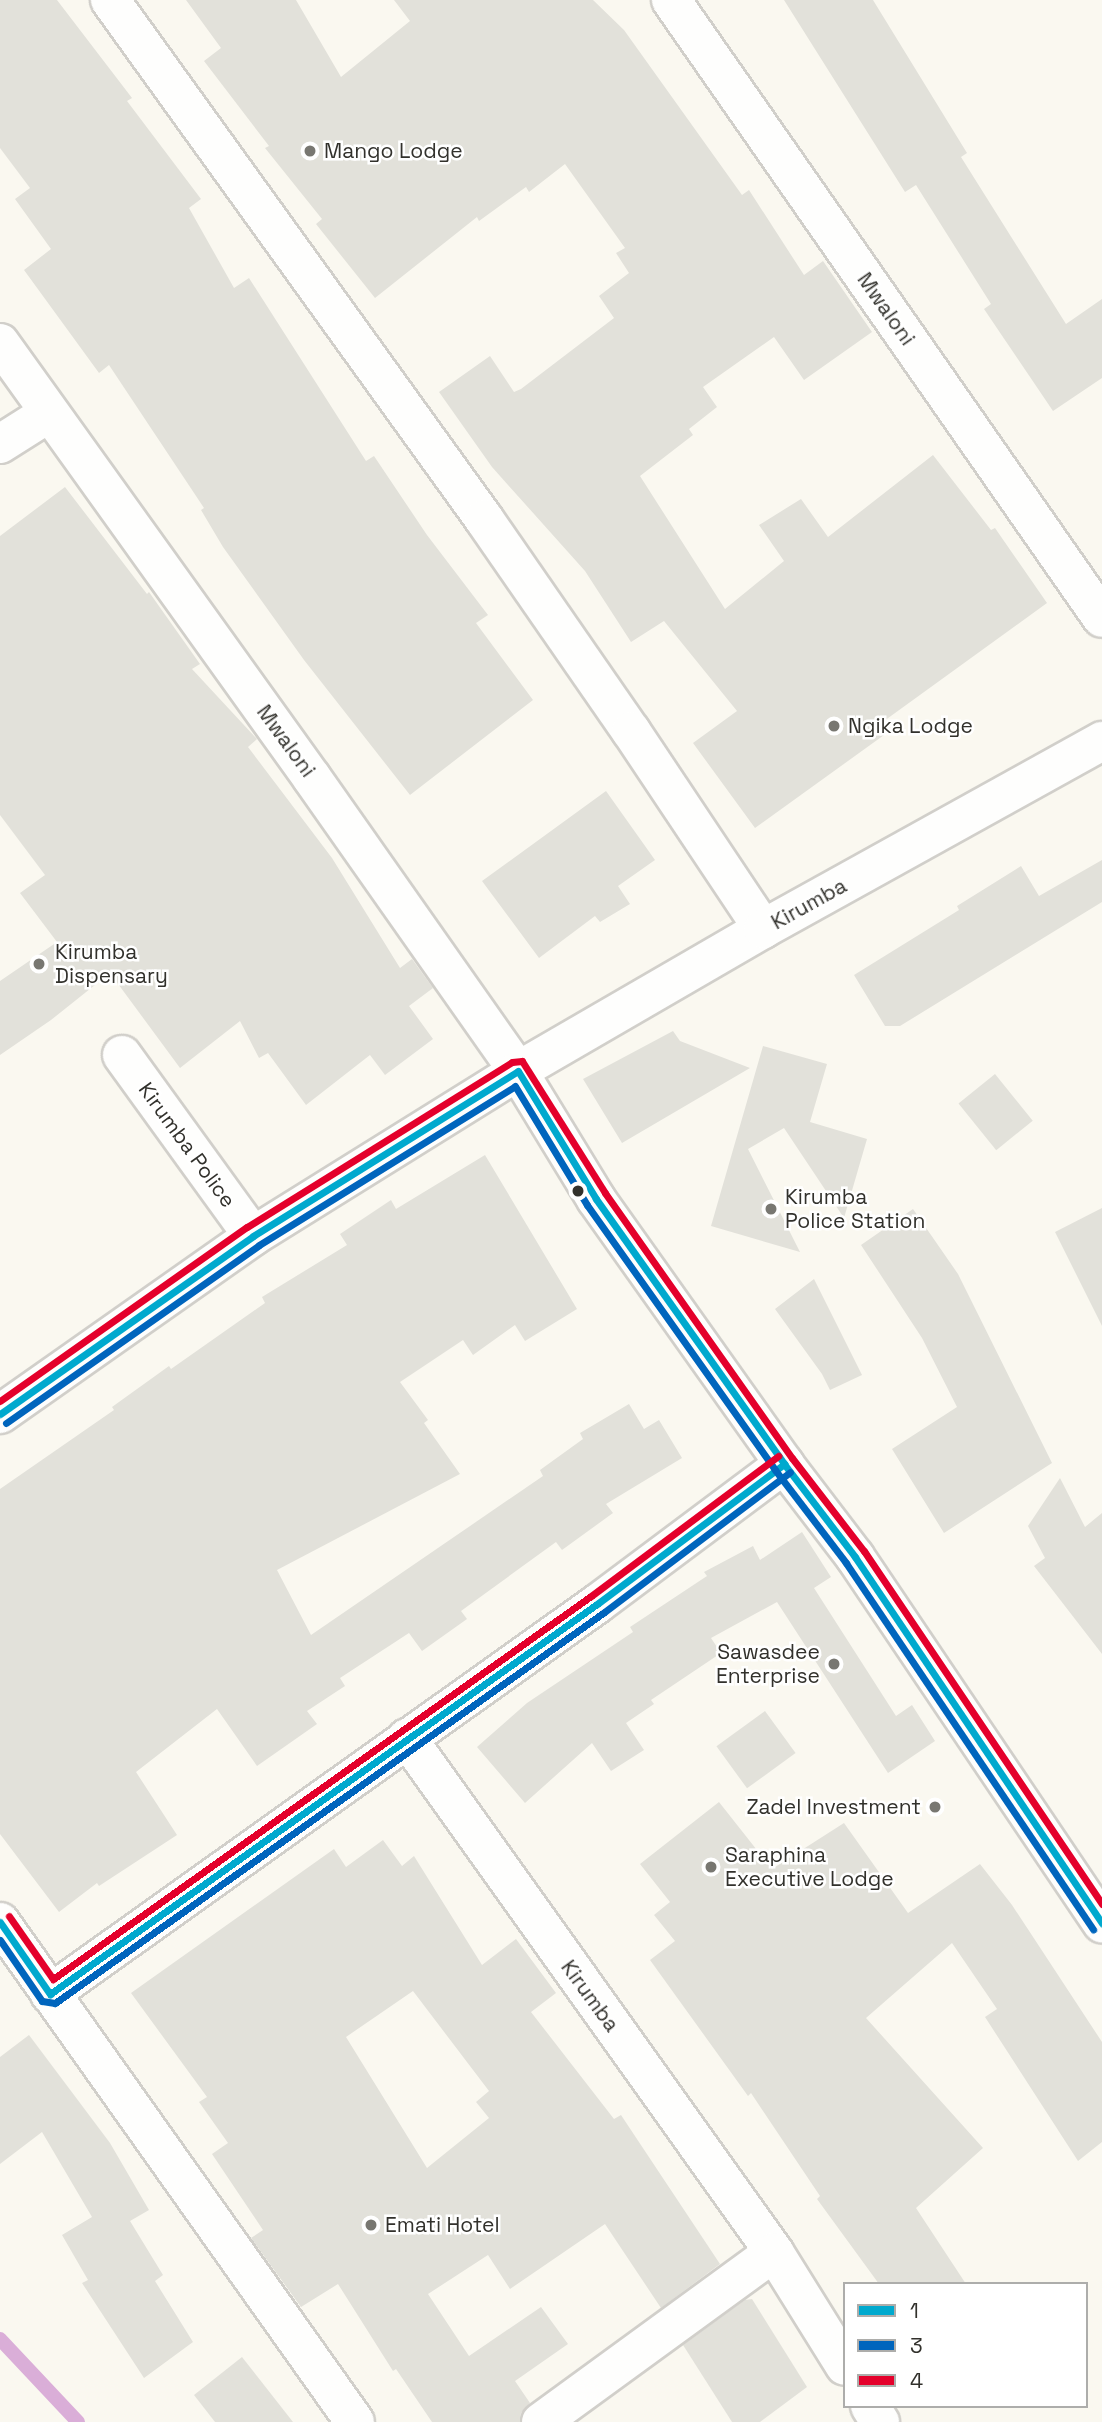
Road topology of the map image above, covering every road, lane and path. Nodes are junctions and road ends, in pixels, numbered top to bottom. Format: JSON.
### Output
{"nodes":[{"id":1,"x":110,"y":0,"type":"edge"},
{"id":2,"x":671,"y":0,"type":"edge"},
{"id":3,"x":0,"y":343,"type":"edge"},
{"id":4,"x":49,"y":413,"type":"junction"},
{"id":5,"x":0,"y":444,"type":"edge"},
{"id":6,"x":1102,"y":618,"type":"edge"},
{"id":7,"x":1102,"y":741,"type":"edge"},
{"id":8,"x":763,"y":929,"type":"junction"},
{"id":9,"x":122,"y":1055,"type":"dead end"},
{"id":10,"x":517,"y":1071,"type":"junction"},
{"id":11,"x":253,"y":1236,"type":"junction"},
{"id":12,"x":0,"y":1414,"type":"edge"},
{"id":13,"x":784,"y":1464,"type":"junction"},
{"id":14,"x":407,"y":1738,"type":"junction"},
{"id":15,"x":0,"y":1922,"type":"edge"},
{"id":16,"x":1102,"y":1923,"type":"edge"},
{"id":17,"x":50,"y":1994,"type":"junction"},
{"id":18,"x":774,"y":2252,"type":"junction"},
{"id":19,"x":843,"y":2363,"type":"edge"},
{"id":20,"x":355,"y":2422,"type":"edge"},
{"id":21,"x":541,"y":2422,"type":"edge"}],
"edges":[{"from":1,"to":8,"type":"street"},
{"from":2,"to":6,"type":"street","name":"Mwaloni"},
{"from":3,"to":4,"type":"street","name":"Mwaloni"},
{"from":4,"to":5,"type":"street"},
{"from":4,"to":10,"type":"street","name":"Mwaloni"},
{"from":7,"to":8,"type":"street","name":"Kirumba"},
{"from":8,"to":10,"type":"street","name":"Kirumba"},
{"from":9,"to":11,"type":"street","name":"Kirumba Police"},
{"from":10,"to":11,"type":"street"},
{"from":10,"to":13,"type":"street"},
{"from":11,"to":12,"type":"street"},
{"from":13,"to":14,"type":"street"},
{"from":13,"to":16,"type":"street"},
{"from":14,"to":17,"type":"street"},
{"from":14,"to":18,"type":"street","name":"Kirumba"},
{"from":15,"to":17,"type":"street"},
{"from":17,"to":20,"type":"street"},
{"from":18,"to":19,"type":"street","name":"Kirumba"},
{"from":18,"to":21,"type":"street"}]}
